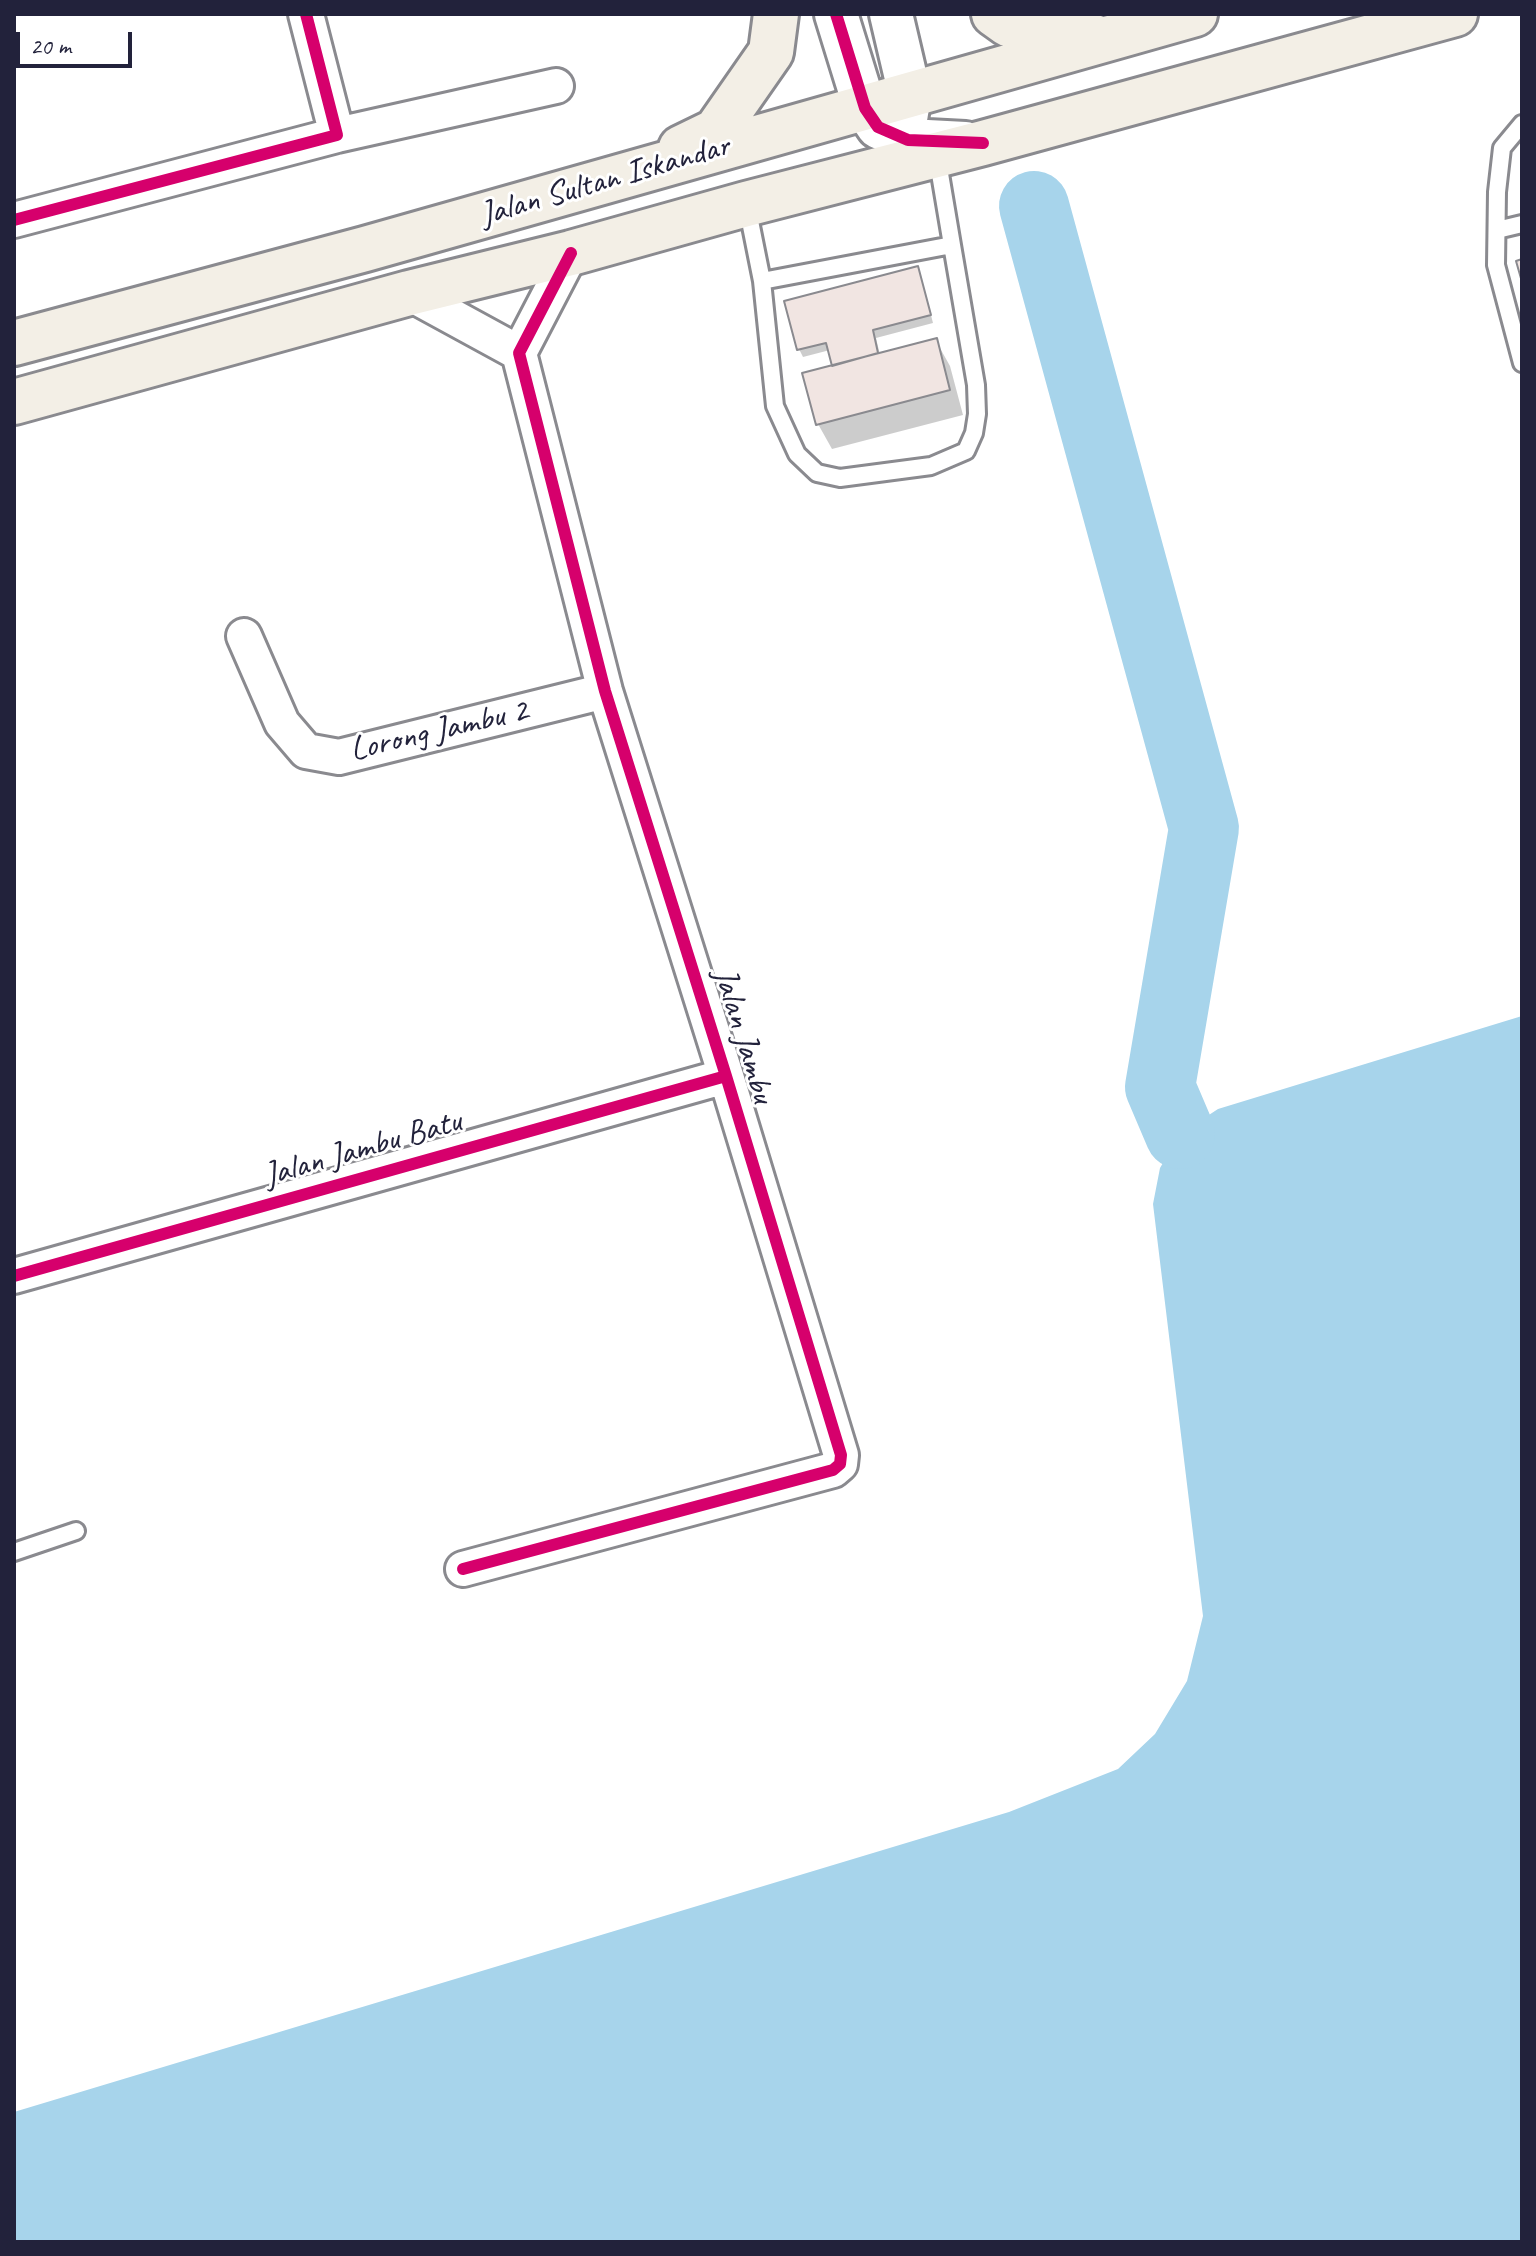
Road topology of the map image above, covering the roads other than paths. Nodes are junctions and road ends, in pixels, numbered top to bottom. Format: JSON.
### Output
{"nodes":[{"id":1,"x":306,"y":14,"type":"edge"},
{"id":2,"x":776,"y":14,"type":"edge"},
{"id":3,"x":836,"y":14,"type":"edge"},
{"id":4,"x":891,"y":14,"type":"edge"},
{"id":5,"x":994,"y":14,"type":"edge"},
{"id":6,"x":1195,"y":14,"type":"edge"},
{"id":7,"x":1455,"y":14,"type":"edge"},
{"id":8,"x":1107,"y":38,"type":"junction"},
{"id":9,"x":556,"y":86,"type":"dead end"},
{"id":10,"x":890,"y":113,"type":"junction"},
{"id":11,"x":1522,"y":124,"type":"edge"},
{"id":12,"x":337,"y":135,"type":"junction"},
{"id":13,"x":983,"y":143,"type":"junction"},
{"id":14,"x":936,"y":154,"type":"junction"},
{"id":15,"x":621,"y":176,"type":"junction"},
{"id":16,"x":825,"y":183,"type":"junction"},
{"id":17,"x":746,"y":204,"type":"junction"},
{"id":18,"x":14,"y":220,"type":"edge"},
{"id":19,"x":1522,"y":224,"type":"edge"},
{"id":20,"x":1497,"y":230,"type":"junction"},
{"id":21,"x":952,"y":245,"type":"junction"},
{"id":22,"x":571,"y":253,"type":"junction"},
{"id":23,"x":762,"y":281,"type":"junction"},
{"id":24,"x":409,"y":293,"type":"junction"},
{"id":25,"x":14,"y":343,"type":"edge"},
{"id":26,"x":519,"y":353,"type":"junction"},
{"id":27,"x":1522,"y":363,"type":"edge"},
{"id":28,"x":14,"y":402,"type":"edge"},
{"id":29,"x":244,"y":636,"type":"dead end"},
{"id":30,"x":605,"y":691,"type":"junction"},
{"id":31,"x":726,"y":1076,"type":"junction"},
{"id":32,"x":14,"y":1276,"type":"edge"},
{"id":33,"x":76,"y":1531,"type":"dead end"},
{"id":34,"x":14,"y":1552,"type":"edge"},
{"id":35,"x":463,"y":1569,"type":"dead end"}],
"edges":[{"from":1,"to":12,"type":"street"},
{"from":2,"to":15,"type":"main road"},
{"from":3,"to":10,"type":"street"},
{"from":4,"to":10,"type":"street"},
{"from":5,"to":8,"type":"main road"},
{"from":6,"to":8,"type":"main road","name":"Jalan Sultan Iskandar"},
{"from":7,"to":13,"type":"main road"},
{"from":8,"to":10,"type":"main road","name":"Jalan Sultan Iskandar"},
{"from":9,"to":12,"type":"street"},
{"from":10,"to":13,"type":"street"},
{"from":10,"to":15,"type":"main road","name":"Jalan Sultan Iskandar"},
{"from":10,"to":16,"type":"street"},
{"from":11,"to":20,"type":"lane"},
{"from":12,"to":18,"type":"street"},
{"from":13,"to":14,"type":"main road"},
{"from":14,"to":16,"type":"main road"},
{"from":14,"to":21,"type":"lane"},
{"from":15,"to":25,"type":"main road","name":"Jalan Sultan Iskandar"},
{"from":16,"to":17,"type":"main road"},
{"from":17,"to":22,"type":"main road"},
{"from":17,"to":23,"type":"lane"},
{"from":19,"to":20,"type":"lane"},
{"from":20,"to":27,"type":"lane"},
{"from":21,"to":23,"type":"lane"},
{"from":21,"to":23,"type":"lane"},
{"from":22,"to":24,"type":"main road"},
{"from":22,"to":26,"type":"street"},
{"from":24,"to":26,"type":"street"},
{"from":24,"to":28,"type":"main road"},
{"from":26,"to":30,"type":"street","name":"Jalan Jambu"},
{"from":29,"to":30,"type":"street","name":"Lorong Jambu 2"},
{"from":30,"to":31,"type":"street","name":"Jalan Jambu"},
{"from":31,"to":32,"type":"street","name":"Jalan Jambu Batu"},
{"from":31,"to":35,"type":"street","name":"Jalan Jambu"},
{"from":33,"to":34,"type":"lane"}]}
